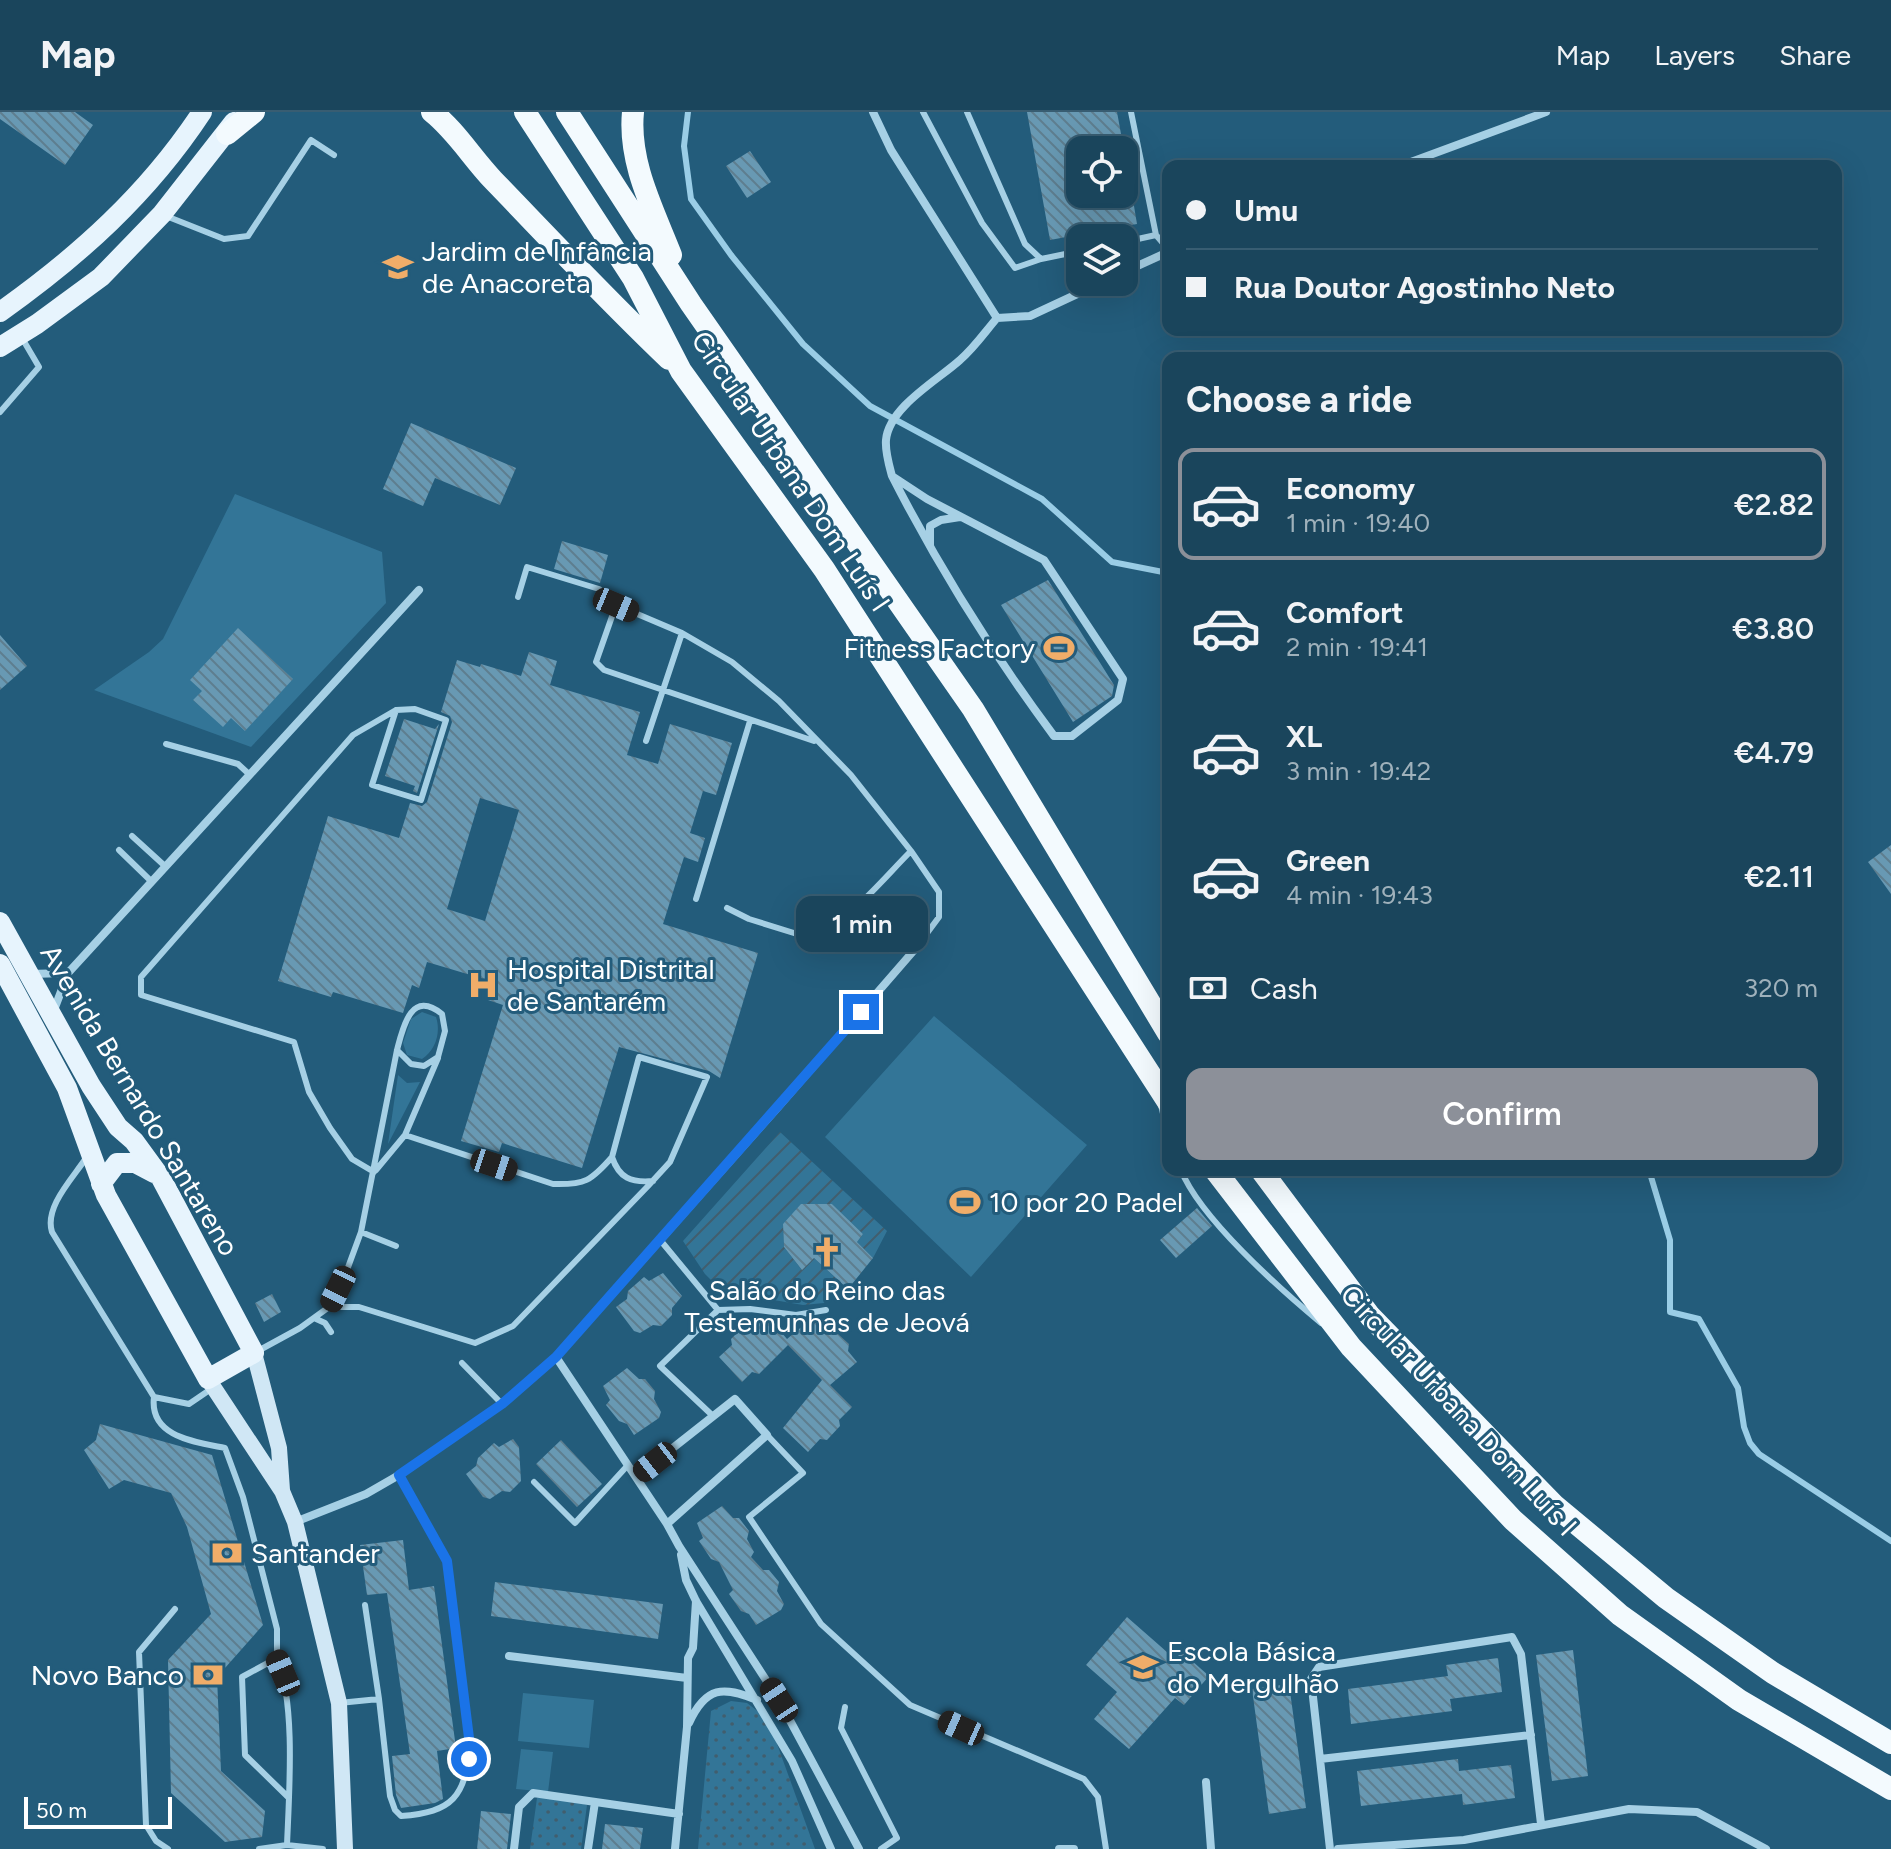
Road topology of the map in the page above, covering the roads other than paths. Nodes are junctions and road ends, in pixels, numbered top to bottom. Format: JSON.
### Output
{"nodes":[{"id":1,"x":202,"y":112,"type":"edge"},
{"id":2,"x":239,"y":112,"type":"edge"},
{"id":3,"x":254,"y":112,"type":"edge"},
{"id":4,"x":432,"y":112,"type":"edge"},
{"id":5,"x":525,"y":112,"type":"edge"},
{"id":6,"x":567,"y":112,"type":"edge"},
{"id":7,"x":633,"y":112,"type":"edge"},
{"id":8,"x":873,"y":112,"type":"edge"},
{"id":9,"x":923,"y":112,"type":"edge"},
{"id":10,"x":967,"y":112,"type":"edge"},
{"id":11,"x":1131,"y":112,"type":"edge"},
{"id":12,"x":1546,"y":112,"type":"edge"},
{"id":13,"x":227,"y":134,"type":"junction"},
{"id":14,"x":334,"y":155,"type":"dead end"},
{"id":15,"x":1416,"y":160,"type":"edge"},
{"id":16,"x":162,"y":214,"type":"junction"},
{"id":17,"x":1156,"y":235,"type":"junction"},
{"id":18,"x":1138,"y":239,"type":"edge"},
{"id":19,"x":1162,"y":242,"type":"edge"},
{"id":20,"x":1162,"y":253,"type":"edge"},
{"id":21,"x":1066,"y":254,"type":"edge"},
{"id":22,"x":1041,"y":259,"type":"junction"},
{"id":23,"x":1138,"y":265,"type":"edge"},
{"id":24,"x":1073,"y":296,"type":"edge"},
{"id":25,"x":691,"y":304,"type":"junction"},
{"id":26,"x":0,"y":312,"type":"edge"},
{"id":27,"x":997,"y":318,"type":"junction"},
{"id":28,"x":20,"y":335,"type":"junction"},
{"id":29,"x":0,"y":347,"type":"edge"},
{"id":30,"x":681,"y":371,"type":"junction"},
{"id":31,"x":0,"y":412,"type":"edge"},
{"id":32,"x":892,"y":476,"type":"junction"},
{"id":33,"x":961,"y":517,"type":"junction"},
{"id":34,"x":930,"y":547,"type":"junction"},
{"id":35,"x":419,"y":590,"type":"dead end"},
{"id":36,"x":518,"y":597,"type":"dead end"},
{"id":37,"x":616,"y":605,"type":"junction"},
{"id":38,"x":682,"y":633,"type":"junction"},
{"id":39,"x":661,"y":692,"type":"junction"},
{"id":40,"x":396,"y":710,"type":"junction"},
{"id":41,"x":750,"y":721,"type":"junction"},
{"id":42,"x":646,"y":741,"type":"dead end"},
{"id":43,"x":818,"y":742,"type":"junction"},
{"id":44,"x":166,"y":744,"type":"dead end"},
{"id":45,"x":250,"y":775,"type":"junction"},
{"id":46,"x":132,"y":836,"type":"dead end"},
{"id":47,"x":119,"y":850,"type":"dead end"},
{"id":48,"x":911,"y":851,"type":"junction"},
{"id":49,"x":166,"y":867,"type":"junction"},
{"id":50,"x":152,"y":882,"type":"junction"},
{"id":51,"x":696,"y":899,"type":"dead end"},
{"id":52,"x":727,"y":908,"type":"dead end"},
{"id":53,"x":0,"y":922,"type":"edge"},
{"id":54,"x":916,"y":948,"type":"joint"},
{"id":55,"x":0,"y":964,"type":"edge"},
{"id":56,"x":68,"y":973,"type":"junction"},
{"id":57,"x":29,"y":974,"type":"junction"},
{"id":58,"x":52,"y":1015,"type":"junction"},
{"id":59,"x":1162,"y":1023,"type":"edge"},
{"id":60,"x":397,"y":1050,"type":"junction"},
{"id":61,"x":438,"y":1057,"type":"junction"},
{"id":62,"x":1157,"y":1082,"type":"junction"},
{"id":63,"x":1162,"y":1091,"type":"edge"},
{"id":64,"x":1162,"y":1106,"type":"edge"},
{"id":65,"x":405,"y":1135,"type":"junction"},
{"id":66,"x":91,"y":1152,"type":"junction"},
{"id":67,"x":612,"y":1157,"type":"junction"},
{"id":68,"x":374,"y":1172,"type":"junction"},
{"id":69,"x":1185,"y":1176,"type":"edge"},
{"id":70,"x":1220,"y":1176,"type":"edge"},
{"id":71,"x":1265,"y":1176,"type":"edge"},
{"id":72,"x":161,"y":1178,"type":"junction"},
{"id":73,"x":653,"y":1181,"type":"junction"},
{"id":74,"x":101,"y":1184,"type":"junction"},
{"id":75,"x":361,"y":1232,"type":"junction"},
{"id":76,"x":661,"y":1241,"type":"junction"},
{"id":77,"x":396,"y":1246,"type":"dead end"},
{"id":78,"x":329,"y":1307,"type":"junction"},
{"id":79,"x":718,"y":1310,"type":"junction"},
{"id":80,"x":826,"y":1310,"type":"dead end"},
{"id":81,"x":314,"y":1318,"type":"junction"},
{"id":82,"x":331,"y":1332,"type":"dead end"},
{"id":83,"x":1351,"y":1347,"type":"junction"},
{"id":84,"x":254,"y":1353,"type":"junction"},
{"id":85,"x":556,"y":1357,"type":"junction"},
{"id":86,"x":462,"y":1363,"type":"dead end"},
{"id":87,"x":211,"y":1384,"type":"junction"},
{"id":88,"x":154,"y":1397,"type":"junction"},
{"id":89,"x":502,"y":1404,"type":"junction"},
{"id":90,"x":713,"y":1416,"type":"junction"},
{"id":91,"x":767,"y":1435,"type":"junction"},
{"id":92,"x":628,"y":1465,"type":"junction"},
{"id":93,"x":399,"y":1475,"type":"junction"},
{"id":94,"x":636,"y":1477,"type":"junction"},
{"id":95,"x":534,"y":1482,"type":"dead end"},
{"id":96,"x":282,"y":1491,"type":"junction"},
{"id":97,"x":295,"y":1522,"type":"junction"},
{"id":98,"x":667,"y":1524,"type":"junction"},
{"id":99,"x":679,"y":1546,"type":"junction"},
{"id":100,"x":696,"y":1601,"type":"junction"},
{"id":101,"x":365,"y":1605,"type":"dead end"},
{"id":102,"x":175,"y":1609,"type":"dead end"},
{"id":103,"x":509,"y":1656,"type":"dead end"},
{"id":104,"x":277,"y":1658,"type":"junction"},
{"id":105,"x":687,"y":1678,"type":"junction"},
{"id":106,"x":379,"y":1699,"type":"junction"},
{"id":107,"x":757,"y":1700,"type":"junction"},
{"id":108,"x":339,"y":1703,"type":"junction"},
{"id":109,"x":845,"y":1707,"type":"dead end"},
{"id":110,"x":687,"y":1727,"type":"junction"},
{"id":111,"x":1531,"y":1735,"type":"junction"},
{"id":112,"x":1891,"y":1743,"type":"edge"},
{"id":113,"x":1320,"y":1759,"type":"junction"},
{"id":114,"x":1206,"y":1782,"type":"dead end"},
{"id":115,"x":1891,"y":1789,"type":"edge"},
{"id":116,"x":288,"y":1797,"type":"junction"},
{"id":117,"x":595,"y":1802,"type":"junction"},
{"id":118,"x":679,"y":1814,"type":"junction"},
{"id":119,"x":1541,"y":1824,"type":"junction"},
{"id":120,"x":1464,"y":1844,"type":"edge"},
{"id":121,"x":287,"y":1845,"type":"junction"},
{"id":122,"x":168,"y":1849,"type":"edge"},
{"id":123,"x":259,"y":1849,"type":"edge"},
{"id":124,"x":323,"y":1849,"type":"edge"},
{"id":125,"x":345,"y":1849,"type":"edge"},
{"id":126,"x":514,"y":1849,"type":"edge"},
{"id":127,"x":588,"y":1849,"type":"edge"},
{"id":128,"x":675,"y":1849,"type":"edge"},
{"id":129,"x":831,"y":1849,"type":"edge"},
{"id":130,"x":859,"y":1849,"type":"edge"},
{"id":131,"x":881,"y":1849,"type":"edge"},
{"id":132,"x":1059,"y":1849,"type":"edge"},
{"id":133,"x":1074,"y":1849,"type":"edge"},
{"id":134,"x":1106,"y":1849,"type":"edge"},
{"id":135,"x":1211,"y":1849,"type":"edge"},
{"id":136,"x":1330,"y":1849,"type":"edge"},
{"id":137,"x":1338,"y":1849,"type":"edge"},
{"id":138,"x":1766,"y":1849,"type":"edge"}],
"edges":[{"from":1,"to":26,"type":"main road"},
{"from":2,"to":13,"type":"main road"},
{"from":3,"to":13,"type":"highway"},
{"from":4,"to":30,"type":"highway"},
{"from":5,"to":30,"type":"highway","name":"Circular Urbana Dom Luís I"},
{"from":6,"to":25,"type":"highway","name":"Circular Urbana Dom Luís I"},
{"from":7,"to":25,"type":"highway"},
{"from":8,"to":27,"type":"street"},
{"from":9,"to":22,"type":"lane"},
{"from":10,"to":22,"type":"lane"},
{"from":11,"to":17,"type":"lane"},
{"from":12,"to":15,"type":"street"},
{"from":13,"to":16,"type":"main road"},
{"from":14,"to":16,"type":"lane"},
{"from":16,"to":28,"type":"main road"},
{"from":17,"to":18,"type":"lane"},
{"from":17,"to":19,"type":"lane"},
{"from":20,"to":23,"type":"street"},
{"from":21,"to":22,"type":"lane"},
{"from":24,"to":27,"type":"street"},
{"from":25,"to":59,"type":"highway","name":"Circular Urbana Dom Luís I"},
{"from":27,"to":32,"type":"street"},
{"from":28,"to":29,"type":"main road"},
{"from":28,"to":31,"type":"lane"},
{"from":30,"to":62,"type":"highway","name":"Circular Urbana Dom Luís I"},
{"from":32,"to":33,"type":"street"},
{"from":32,"to":34,"type":"street"},
{"from":33,"to":34,"type":"street"},
{"from":33,"to":34,"type":"street"},
{"from":35,"to":45,"type":"street"},
{"from":36,"to":37,"type":"lane"},
{"from":37,"to":38,"type":"lane"},
{"from":37,"to":39,"type":"lane"},
{"from":38,"to":39,"type":"lane"},
{"from":38,"to":43,"type":"lane"},
{"from":39,"to":41,"type":"lane"},
{"from":39,"to":42,"type":"lane"},
{"from":40,"to":40,"type":"lane"},
{"from":40,"to":68,"type":"lane"},
{"from":41,"to":43,"type":"lane"},
{"from":41,"to":51,"type":"lane"},
{"from":43,"to":48,"type":"lane"},
{"from":44,"to":45,"type":"lane"},
{"from":45,"to":49,"type":"street"},
{"from":46,"to":49,"type":"lane"},
{"from":47,"to":50,"type":"lane"},
{"from":48,"to":52,"type":"lane"},
{"from":48,"to":54,"type":"lane"},
{"from":49,"to":50,"type":"street"},
{"from":50,"to":56,"type":"street"},
{"from":53,"to":57,"type":"main road","name":"Avenida Bernardo Santareno"},
{"from":54,"to":76,"type":"street"},
{"from":55,"to":66,"type":"main road","name":"Avenida Bernardo Santareno"},
{"from":56,"to":57,"type":"street"},
{"from":56,"to":58,"type":"street"},
{"from":57,"to":58,"type":"main road","name":"Avenida Bernardo Santareno"},
{"from":58,"to":72,"type":"main road","name":"Avenida Bernardo Santareno"},
{"from":60,"to":61,"type":"lane"},
{"from":60,"to":61,"type":"lane"},
{"from":60,"to":68,"type":"lane"},
{"from":61,"to":65,"type":"lane"},
{"from":62,"to":63,"type":"highway","name":"Circular Urbana Dom Luís I"},
{"from":62,"to":64,"type":"lane"},
{"from":65,"to":67,"type":"lane"},
{"from":65,"to":68,"type":"lane"},
{"from":66,"to":74,"type":"main road","name":"Avenida Bernardo Santareno"},
{"from":66,"to":88,"type":"lane"},
{"from":67,"to":73,"type":"lane"},
{"from":67,"to":73,"type":"lane"},
{"from":68,"to":75,"type":"lane"},
{"from":69,"to":83,"type":"lane"},
{"from":70,"to":83,"type":"highway","name":"Circular Urbana Dom Luís I"},
{"from":71,"to":112,"type":"highway","name":"Circular Urbana Dom Luís I"},
{"from":72,"to":74,"type":"main road"},
{"from":72,"to":84,"type":"main road","name":"Avenida Bernardo Santareno"},
{"from":73,"to":78,"type":"lane"},
{"from":74,"to":87,"type":"main road","name":"Avenida Bernardo Santareno"},
{"from":75,"to":77,"type":"lane"},
{"from":75,"to":78,"type":"lane"},
{"from":76,"to":79,"type":"lane"},
{"from":76,"to":85,"type":"street"},
{"from":78,"to":81,"type":"lane"},
{"from":79,"to":80,"type":"lane"},
{"from":79,"to":90,"type":"lane"},
{"from":81,"to":82,"type":"lane"},
{"from":81,"to":84,"type":"lane"},
{"from":83,"to":115,"type":"highway","name":"Circular Urbana Dom Luís I"},
{"from":84,"to":87,"type":"main road"},
{"from":84,"to":96,"type":"main road","name":"Avenida Bernardo Santareno"},
{"from":85,"to":89,"type":"street"},
{"from":85,"to":92,"type":"street"},
{"from":86,"to":89,"type":"lane"},
{"from":87,"to":88,"type":"lane"},
{"from":87,"to":96,"type":"main road","name":"Avenida Bernardo Santareno"},
{"from":88,"to":104,"type":"lane"},
{"from":89,"to":93,"type":"street"},
{"from":90,"to":91,"type":"street"},
{"from":90,"to":94,"type":"street"},
{"from":91,"to":98,"type":"street"},
{"from":91,"to":134,"type":"lane"},
{"from":92,"to":94,"type":"street"},
{"from":92,"to":95,"type":"lane"},
{"from":93,"to":97,"type":"street"},
{"from":93,"to":106,"type":"lane"},
{"from":94,"to":98,"type":"street"},
{"from":96,"to":97,"type":"main road","name":"Avenida Bernardo Santareno"},
{"from":97,"to":108,"type":"main road","name":"Avenida Bernardo Santareno"},
{"from":98,"to":99,"type":"street"},
{"from":99,"to":100,"type":"street"},
{"from":99,"to":130,"type":"street"},
{"from":100,"to":105,"type":"street"},
{"from":100,"to":107,"type":"street"},
{"from":101,"to":106,"type":"lane"},
{"from":102,"to":122,"type":"lane"},
{"from":103,"to":105,"type":"street"},
{"from":104,"to":116,"type":"lane"},
{"from":104,"to":116,"type":"lane"},
{"from":105,"to":110,"type":"street"},
{"from":106,"to":108,"type":"lane"},
{"from":107,"to":110,"type":"street"},
{"from":107,"to":129,"type":"street"},
{"from":108,"to":125,"type":"main road","name":"Avenida Bernardo Santareno"},
{"from":109,"to":131,"type":"lane"},
{"from":110,"to":118,"type":"street"},
{"from":111,"to":113,"type":"street"},
{"from":111,"to":113,"type":"street"},
{"from":111,"to":119,"type":"street"},
{"from":113,"to":136,"type":"street"},
{"from":114,"to":135,"type":"street"},
{"from":116,"to":121,"type":"lane"},
{"from":117,"to":118,"type":"street"},
{"from":117,"to":126,"type":"street"},
{"from":117,"to":127,"type":"street"},
{"from":118,"to":128,"type":"street"},
{"from":119,"to":120,"type":"street"},
{"from":119,"to":138,"type":"street"},
{"from":120,"to":137,"type":"street"},
{"from":121,"to":123,"type":"lane"},
{"from":121,"to":124,"type":"lane"},
{"from":132,"to":133,"type":"street"}]}
